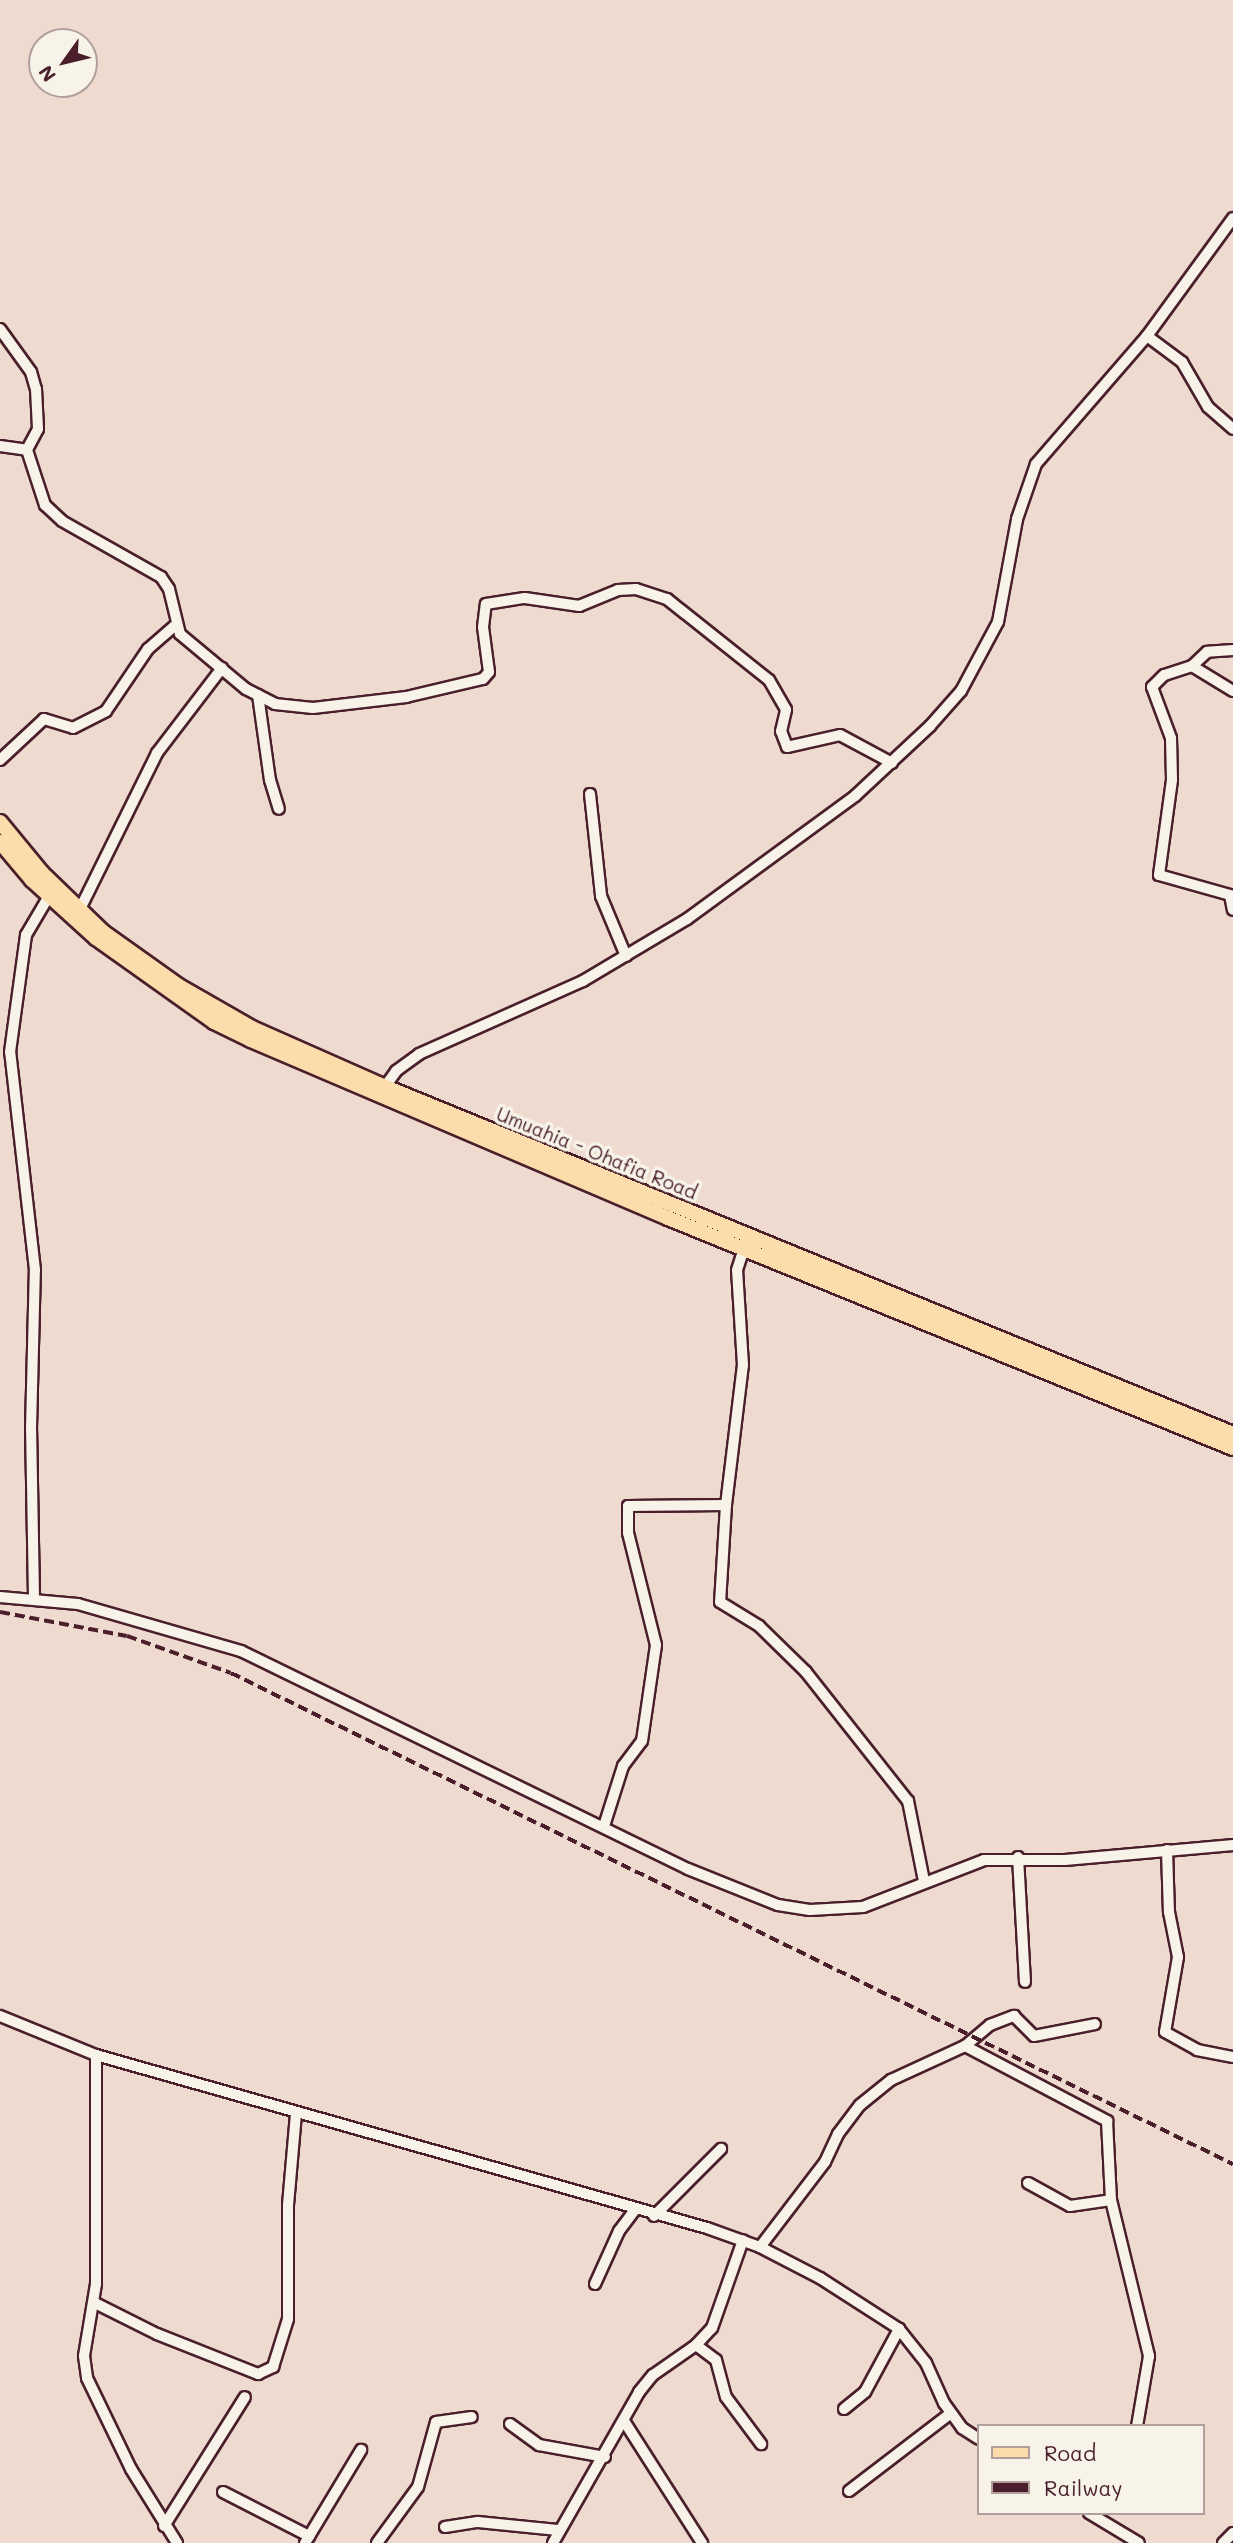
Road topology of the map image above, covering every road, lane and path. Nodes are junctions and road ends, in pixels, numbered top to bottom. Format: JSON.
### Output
{"nodes":[{"id":1,"x":1233,"y":218,"type":"edge"},
{"id":2,"x":0,"y":329,"type":"edge"},
{"id":3,"x":1147,"y":336,"type":"junction"},
{"id":4,"x":1233,"y":429,"type":"edge"},
{"id":5,"x":0,"y":446,"type":"edge"},
{"id":6,"x":27,"y":450,"type":"junction"},
{"id":7,"x":174,"y":626,"type":"junction"},
{"id":8,"x":1233,"y":650,"type":"edge"},
{"id":9,"x":1192,"y":666,"type":"junction"},
{"id":10,"x":222,"y":667,"type":"junction"},
{"id":11,"x":1233,"y":691,"type":"edge"},
{"id":12,"x":258,"y":695,"type":"junction"},
{"id":13,"x":0,"y":760,"type":"edge"},
{"id":14,"x":892,"y":764,"type":"junction"},
{"id":15,"x":590,"y":794,"type":"dead end"},
{"id":16,"x":279,"y":809,"type":"dead end"},
{"id":17,"x":0,"y":822,"type":"edge"},
{"id":18,"x":0,"y":842,"type":"edge"},
{"id":19,"x":49,"y":896,"type":"junction"},
{"id":20,"x":1233,"y":910,"type":"edge"},
{"id":21,"x":79,"y":911,"type":"junction"},
{"id":22,"x":626,"y":956,"type":"junction"},
{"id":23,"x":381,"y":1091,"type":"junction"},
{"id":24,"x":744,"y":1249,"type":"junction"},
{"id":25,"x":1233,"y":1434,"type":"edge"},
{"id":26,"x":1233,"y":1448,"type":"edge"},
{"id":27,"x":726,"y":1505,"type":"junction"},
{"id":28,"x":0,"y":1597,"type":"edge"},
{"id":29,"x":34,"y":1597,"type":"junction"},
{"id":30,"x":604,"y":1826,"type":"junction"},
{"id":31,"x":1233,"y":1845,"type":"edge"},
{"id":32,"x":1167,"y":1850,"type":"junction"},
{"id":33,"x":1017,"y":1857,"type":"junction"},
{"id":34,"x":924,"y":1881,"type":"junction"},
{"id":35,"x":1025,"y":1982,"type":"dead end"},
{"id":36,"x":0,"y":2016,"type":"edge"},
{"id":37,"x":1095,"y":2024,"type":"dead end"},
{"id":38,"x":965,"y":2046,"type":"junction"},
{"id":39,"x":96,"y":2055,"type":"junction"},
{"id":40,"x":1233,"y":2057,"type":"edge"},
{"id":41,"x":296,"y":2112,"type":"junction"},
{"id":42,"x":721,"y":2149,"type":"dead end"},
{"id":43,"x":1028,"y":2183,"type":"dead end"},
{"id":44,"x":1111,"y":2200,"type":"junction"},
{"id":45,"x":635,"y":2210,"type":"junction"},
{"id":46,"x":654,"y":2216,"type":"junction"},
{"id":47,"x":743,"y":2240,"type":"junction"},
{"id":48,"x":760,"y":2247,"type":"junction"},
{"id":49,"x":595,"y":2284,"type":"dead end"},
{"id":50,"x":94,"y":2303,"type":"junction"},
{"id":51,"x":899,"y":2329,"type":"junction"},
{"id":52,"x":696,"y":2345,"type":"junction"},
{"id":53,"x":245,"y":2397,"type":"dead end"},
{"id":54,"x":844,"y":2409,"type":"dead end"},
{"id":55,"x":951,"y":2413,"type":"junction"},
{"id":56,"x":472,"y":2417,"type":"dead end"},
{"id":57,"x":624,"y":2421,"type":"junction"},
{"id":58,"x":510,"y":2424,"type":"dead end"},
{"id":59,"x":1137,"y":2424,"type":"edge"},
{"id":60,"x":978,"y":2438,"type":"edge"},
{"id":61,"x":761,"y":2444,"type":"dead end"},
{"id":62,"x":360,"y":2450,"type":"dead end"},
{"id":63,"x":604,"y":2457,"type":"junction"},
{"id":64,"x":849,"y":2491,"type":"dead end"},
{"id":65,"x":223,"y":2492,"type":"dead end"},
{"id":66,"x":1095,"y":2515,"type":"edge"},
{"id":67,"x":164,"y":2526,"type":"junction"},
{"id":68,"x":445,"y":2527,"type":"dead end"},
{"id":69,"x":558,"y":2530,"type":"junction"},
{"id":70,"x":1233,"y":2532,"type":"edge"},
{"id":71,"x":307,"y":2540,"type":"edge"},
{"id":72,"x":177,"y":2543,"type":"edge"},
{"id":73,"x":377,"y":2543,"type":"edge"},
{"id":74,"x":553,"y":2543,"type":"edge"},
{"id":75,"x":702,"y":2543,"type":"edge"},
{"id":76,"x":1139,"y":2543,"type":"edge"},
{"id":77,"x":1223,"y":2543,"type":"edge"}],
"edges":[{"from":1,"to":3,"type":"street"},
{"from":2,"to":6,"type":"street"},
{"from":3,"to":4,"type":"street"},
{"from":3,"to":14,"type":"street"},
{"from":5,"to":6,"type":"street"},
{"from":6,"to":7,"type":"street"},
{"from":7,"to":10,"type":"street"},
{"from":7,"to":13,"type":"street"},
{"from":8,"to":9,"type":"street"},
{"from":9,"to":11,"type":"street"},
{"from":9,"to":20,"type":"street"},
{"from":10,"to":12,"type":"street"},
{"from":10,"to":21,"type":"street"},
{"from":12,"to":14,"type":"street"},
{"from":12,"to":16,"type":"street"},
{"from":14,"to":22,"type":"street"},
{"from":15,"to":22,"type":"street"},
{"from":17,"to":21,"type":"main road","name":"Umuahia - Ohafia Road"},
{"from":18,"to":19,"type":"main road","name":"Umuahia - Ohafia Road"},
{"from":19,"to":23,"type":"main road","name":"Umuahia - Ohafia Road"},
{"from":19,"to":29,"type":"street"},
{"from":21,"to":23,"type":"main road","name":"Umuahia - Ohafia Road"},
{"from":22,"to":23,"type":"street"},
{"from":23,"to":24,"type":"main road","name":"Umuahia - Ohafia Road"},
{"from":23,"to":25,"type":"main road","name":"Umuahia - Ohafia Road"},
{"from":24,"to":26,"type":"main road","name":"Umuahia - Ohafia Road"},
{"from":24,"to":27,"type":"street"},
{"from":27,"to":30,"type":"street"},
{"from":27,"to":34,"type":"street"},
{"from":28,"to":29,"type":"street"},
{"from":29,"to":30,"type":"street"},
{"from":30,"to":34,"type":"street"},
{"from":31,"to":32,"type":"street"},
{"from":32,"to":33,"type":"street"},
{"from":32,"to":40,"type":"street"},
{"from":33,"to":34,"type":"street"},
{"from":33,"to":35,"type":"street"},
{"from":36,"to":39,"type":"street"},
{"from":37,"to":38,"type":"street"},
{"from":38,"to":44,"type":"street"},
{"from":38,"to":48,"type":"street"},
{"from":39,"to":41,"type":"street"},
{"from":39,"to":50,"type":"street"},
{"from":41,"to":45,"type":"street"},
{"from":41,"to":50,"type":"street"},
{"from":42,"to":46,"type":"street"},
{"from":43,"to":44,"type":"street"},
{"from":44,"to":59,"type":"street"},
{"from":45,"to":46,"type":"street"},
{"from":45,"to":49,"type":"street"},
{"from":46,"to":47,"type":"street"},
{"from":47,"to":48,"type":"street"},
{"from":47,"to":52,"type":"street"},
{"from":48,"to":51,"type":"street"},
{"from":50,"to":67,"type":"street"},
{"from":51,"to":54,"type":"street"},
{"from":51,"to":55,"type":"street"},
{"from":52,"to":57,"type":"street"},
{"from":52,"to":61,"type":"street"},
{"from":53,"to":67,"type":"street"},
{"from":55,"to":60,"type":"street"},
{"from":55,"to":64,"type":"street"},
{"from":56,"to":73,"type":"street"},
{"from":57,"to":63,"type":"street"},
{"from":57,"to":75,"type":"street"},
{"from":58,"to":63,"type":"street"},
{"from":62,"to":71,"type":"street"},
{"from":63,"to":69,"type":"street"},
{"from":65,"to":71,"type":"street"},
{"from":66,"to":76,"type":"street"},
{"from":67,"to":72,"type":"street"},
{"from":68,"to":69,"type":"street"},
{"from":69,"to":74,"type":"street"},
{"from":70,"to":77,"type":"street"}]}
